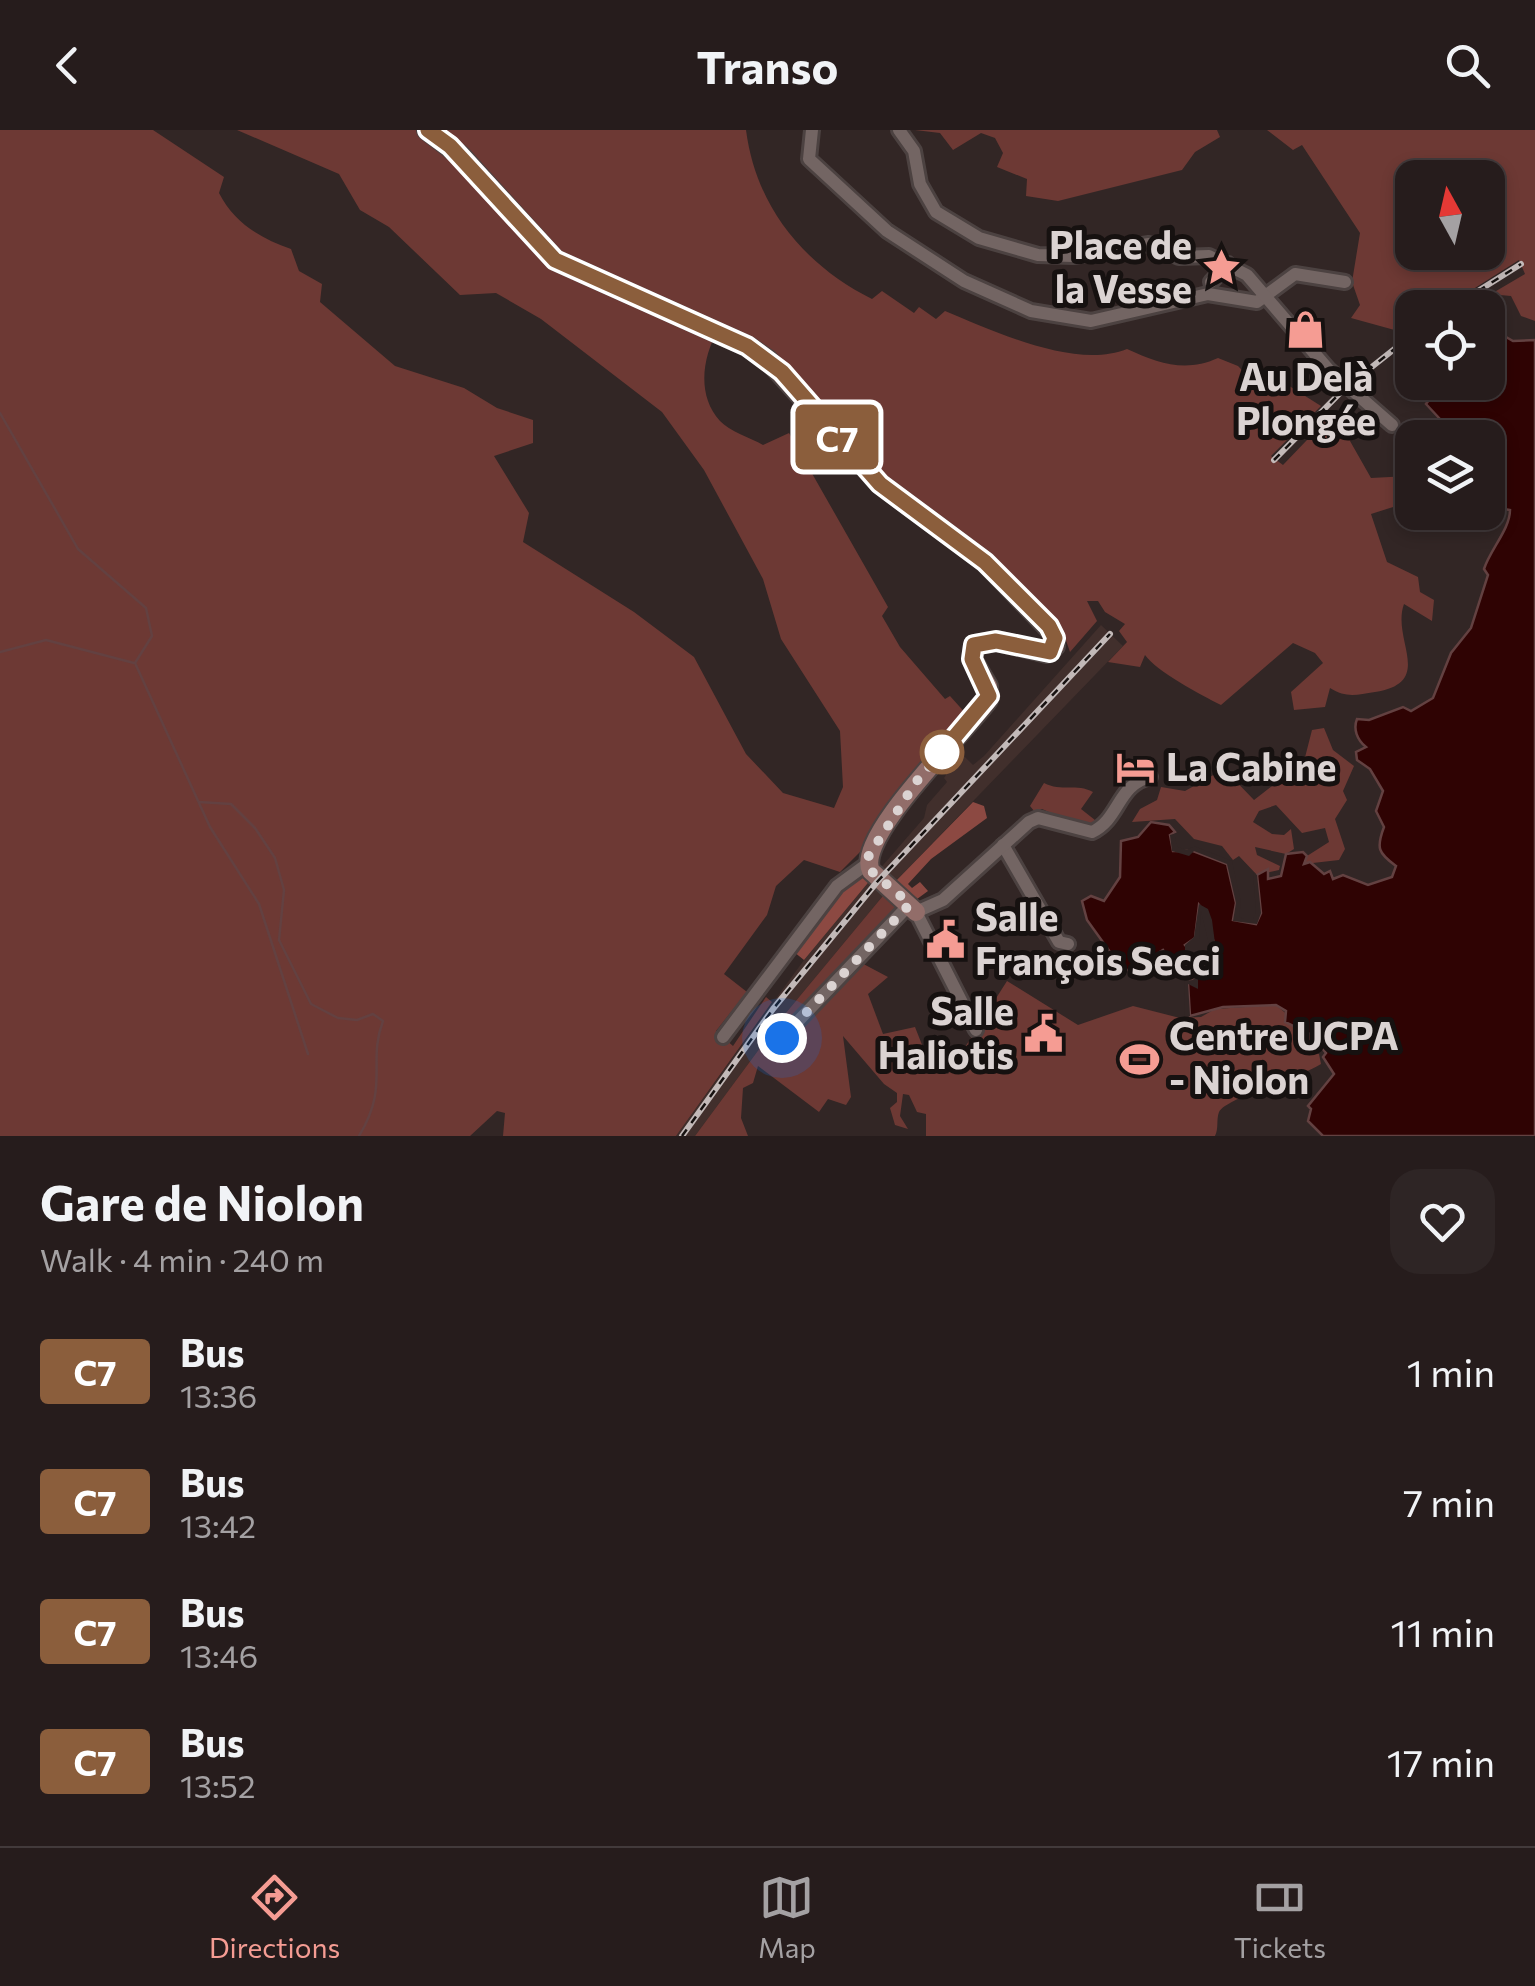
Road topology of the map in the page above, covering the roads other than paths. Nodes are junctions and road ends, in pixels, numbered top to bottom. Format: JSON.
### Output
{"nodes":[{"id":1,"x":428,"y":130,"type":"edge"},
{"id":2,"x":812,"y":130,"type":"edge"},
{"id":3,"x":899,"y":130,"type":"edge"},
{"id":4,"x":1228,"y":264,"type":"junction"},
{"id":5,"x":1211,"y":282,"type":"dead end"},
{"id":6,"x":1345,"y":282,"type":"dead end"},
{"id":7,"x":1264,"y":296,"type":"junction"},
{"id":8,"x":1392,"y":426,"type":"dead end"},
{"id":9,"x":1150,"y":777,"type":"dead end"},
{"id":10,"x":1003,"y":844,"type":"junction"},
{"id":11,"x":867,"y":864,"type":"junction"},
{"id":12,"x":913,"y":908,"type":"junction"},
{"id":13,"x":1068,"y":944,"type":"dead end"},
{"id":14,"x":976,"y":1030,"type":"dead end"},
{"id":15,"x":723,"y":1038,"type":"dead end"},
{"id":16,"x":782,"y":1038,"type":"dead end"}],
"edges":[{"from":1,"to":11,"type":"street"},
{"from":2,"to":7,"type":"street"},
{"from":3,"to":4,"type":"street"},
{"from":4,"to":5,"type":"street"},
{"from":4,"to":7,"type":"street"},
{"from":6,"to":7,"type":"street"},
{"from":7,"to":8,"type":"street"},
{"from":9,"to":10,"type":"street"},
{"from":10,"to":12,"type":"street"},
{"from":10,"to":13,"type":"street"},
{"from":11,"to":12,"type":"street"},
{"from":11,"to":15,"type":"street"},
{"from":12,"to":14,"type":"street"},
{"from":12,"to":16,"type":"street"}]}
